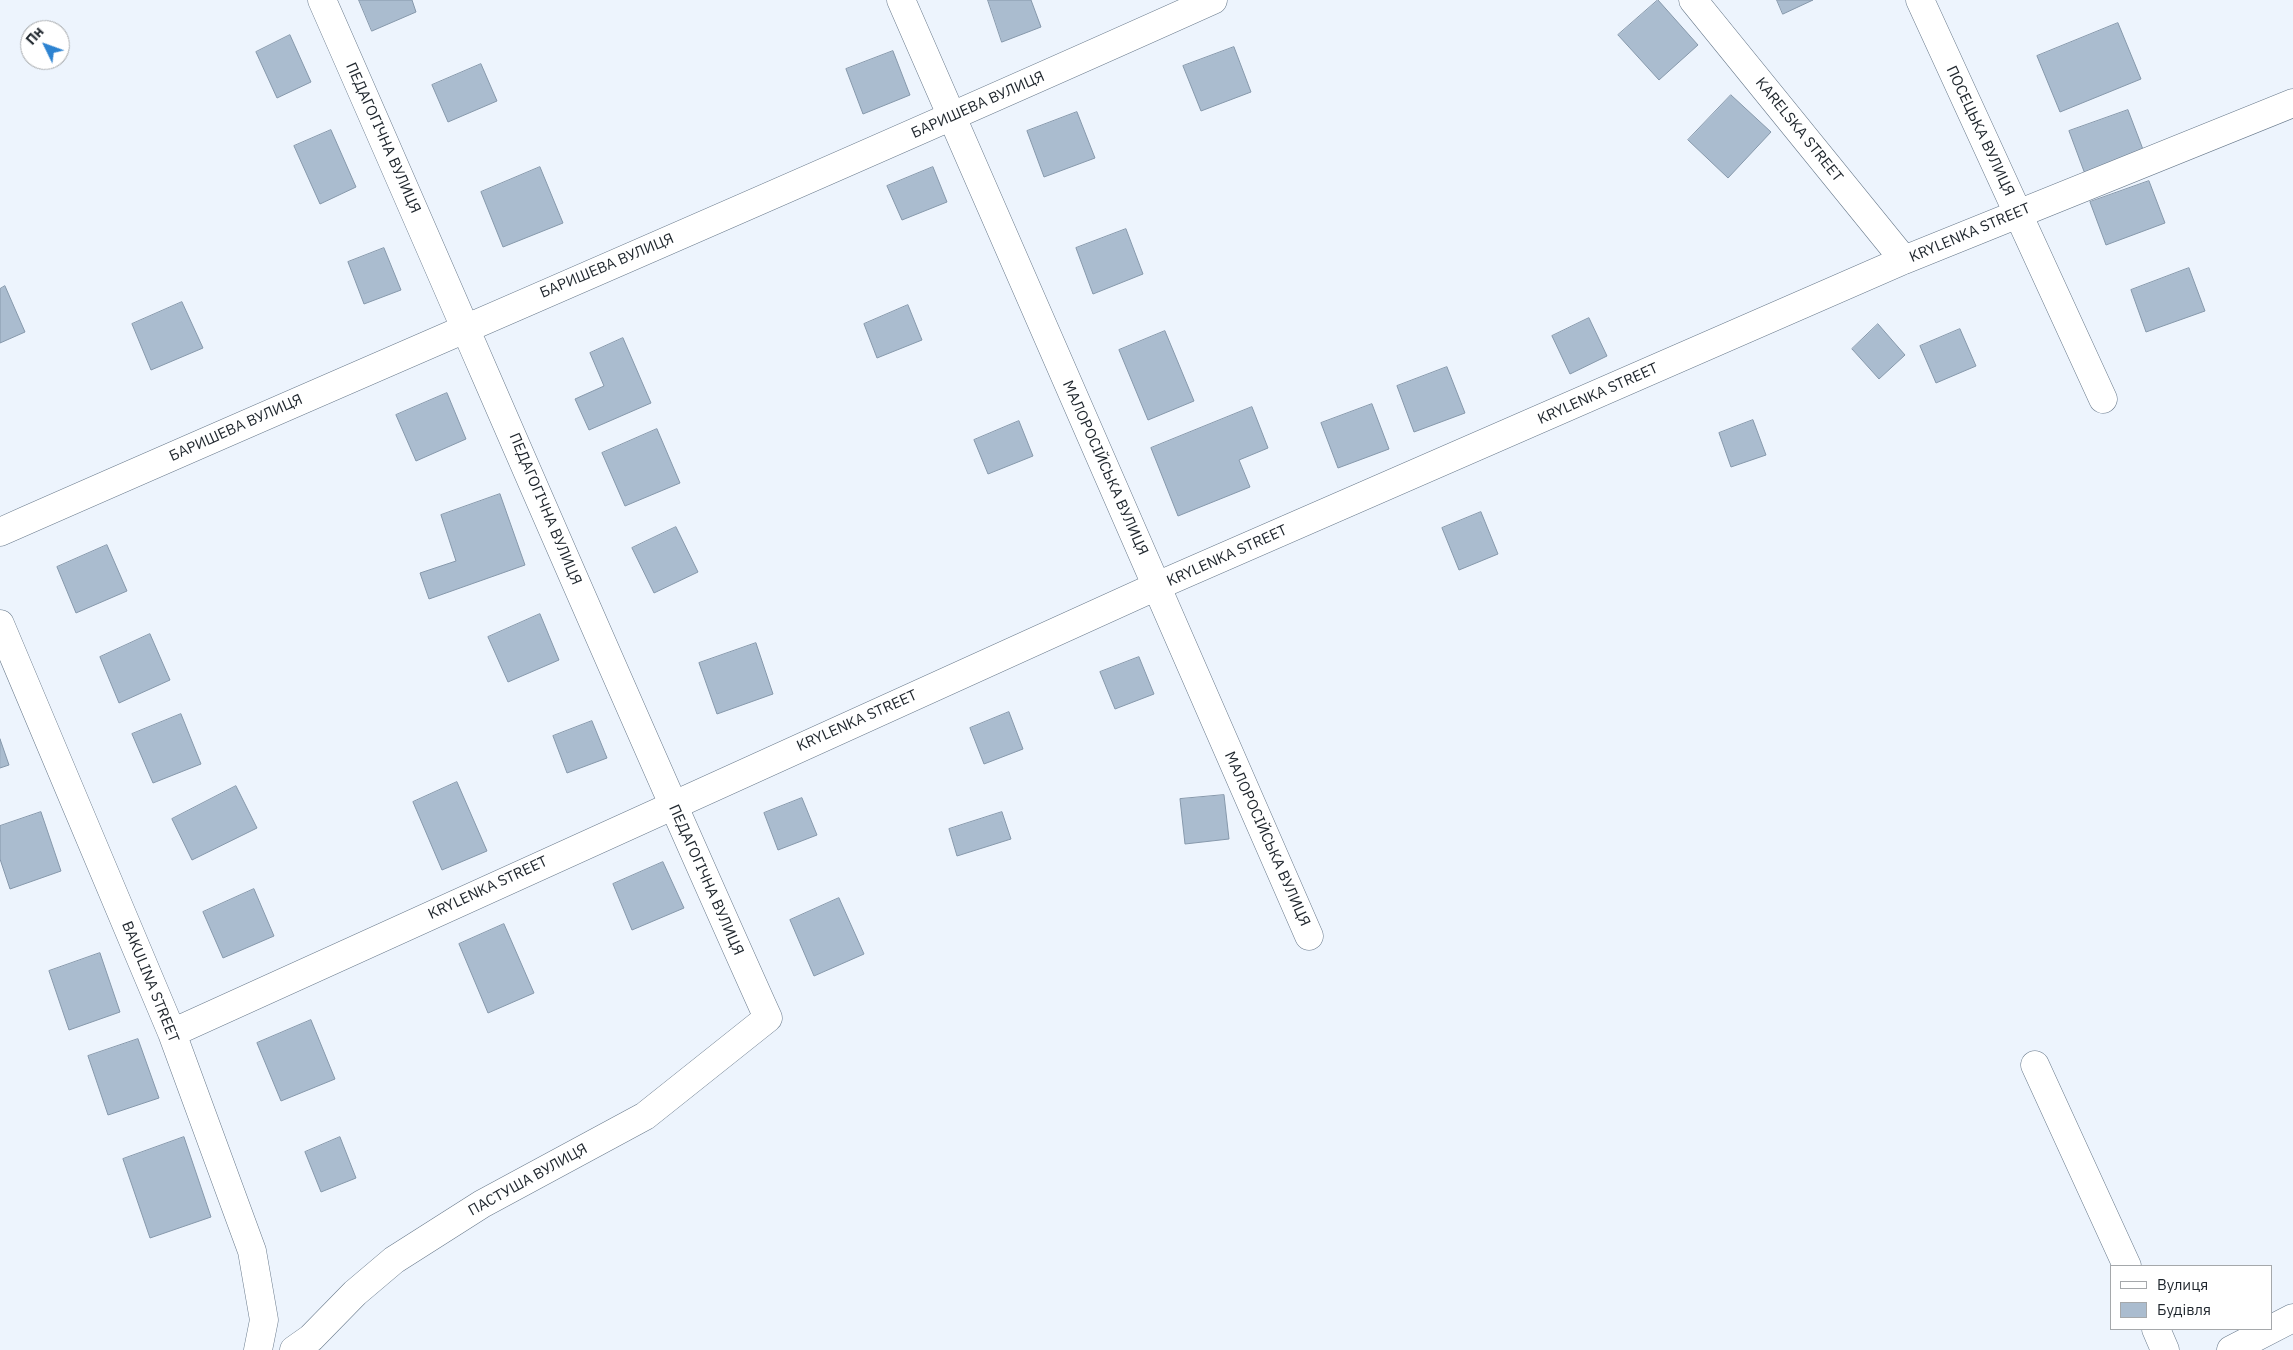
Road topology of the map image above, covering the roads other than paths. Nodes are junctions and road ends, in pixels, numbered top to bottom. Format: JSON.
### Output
{"nodes":[{"id":1,"x":322,"y":0,"type":"edge"},
{"id":2,"x":901,"y":0,"type":"edge"},
{"id":3,"x":1213,"y":0,"type":"edge"},
{"id":4,"x":1693,"y":0,"type":"edge"},
{"id":5,"x":1920,"y":0,"type":"edge"},
{"id":6,"x":2293,"y":103,"type":"edge"},
{"id":7,"x":952,"y":117,"type":"junction"},
{"id":8,"x":2018,"y":213,"type":"junction"},
{"id":9,"x":1904,"y":260,"type":"junction"},
{"id":10,"x":466,"y":327,"type":"junction"},
{"id":11,"x":2103,"y":399,"type":"dead end"},
{"id":12,"x":0,"y":532,"type":"edge"},
{"id":13,"x":1157,"y":586,"type":"junction"},
{"id":14,"x":0,"y":624,"type":"edge"},
{"id":15,"x":672,"y":804,"type":"junction"},
{"id":16,"x":1309,"y":936,"type":"dead end"},
{"id":17,"x":768,"y":1018,"type":"joint"},
{"id":18,"x":172,"y":1033,"type":"junction"},
{"id":19,"x":2035,"y":1065,"type":"dead end"},
{"id":20,"x":2127,"y":1265,"type":"edge"},
{"id":21,"x":2293,"y":1318,"type":"edge"},
{"id":22,"x":2273,"y":1328,"type":"edge"},
{"id":23,"x":2156,"y":1330,"type":"edge"},
{"id":24,"x":2270,"y":1330,"type":"edge"},
{"id":25,"x":258,"y":1350,"type":"edge"},
{"id":26,"x":294,"y":1350,"type":"edge"},
{"id":27,"x":2165,"y":1350,"type":"edge"},
{"id":28,"x":2232,"y":1350,"type":"edge"}],
"edges":[{"from":1,"to":10,"type":"street","name":"ПЕДАГОГІЧНА ВУЛИЦЯ"},
{"from":2,"to":7,"type":"street","name":"МАЛОРОСІЙСЬКА ВУЛИЦЯ"},
{"from":3,"to":7,"type":"street","name":"БАРИШЕВА ВУЛИЦЯ"},
{"from":4,"to":9,"type":"street","name":"KARELSKA STREET"},
{"from":5,"to":8,"type":"street","name":"ПОСЕЦЬКА ВУЛИЦЯ"},
{"from":6,"to":8,"type":"street","name":"KRYLENKA STREET"},
{"from":7,"to":10,"type":"street","name":"БАРИШЕВА ВУЛИЦЯ"},
{"from":7,"to":13,"type":"street","name":"МАЛОРОСІЙСЬКА ВУЛИЦЯ"},
{"from":8,"to":9,"type":"street","name":"KRYLENKA STREET"},
{"from":8,"to":11,"type":"street","name":"ПОСЕЦЬКА ВУЛИЦЯ"},
{"from":9,"to":13,"type":"street","name":"KRYLENKA STREET"},
{"from":10,"to":12,"type":"street","name":"БАРИШЕВА ВУЛИЦЯ"},
{"from":10,"to":15,"type":"street","name":"ПЕДАГОГІЧНА ВУЛИЦЯ"},
{"from":13,"to":15,"type":"street","name":"KRYLENKA STREET"},
{"from":13,"to":16,"type":"street","name":"МАЛОРОСІЙСЬКА ВУЛИЦЯ"},
{"from":14,"to":18,"type":"street","name":"BAKULINA STREET"},
{"from":15,"to":17,"type":"street","name":"ПЕДАГОГІЧНА ВУЛИЦЯ"},
{"from":15,"to":18,"type":"street","name":"KRYLENKA STREET"},
{"from":17,"to":26,"type":"street","name":"ПАСТУША ВУЛИЦЯ"},
{"from":18,"to":25,"type":"street","name":"BAKULINA STREET"},
{"from":19,"to":20,"type":"street"},
{"from":21,"to":22,"type":"street"},
{"from":23,"to":27,"type":"street"},
{"from":24,"to":28,"type":"street"}]}
